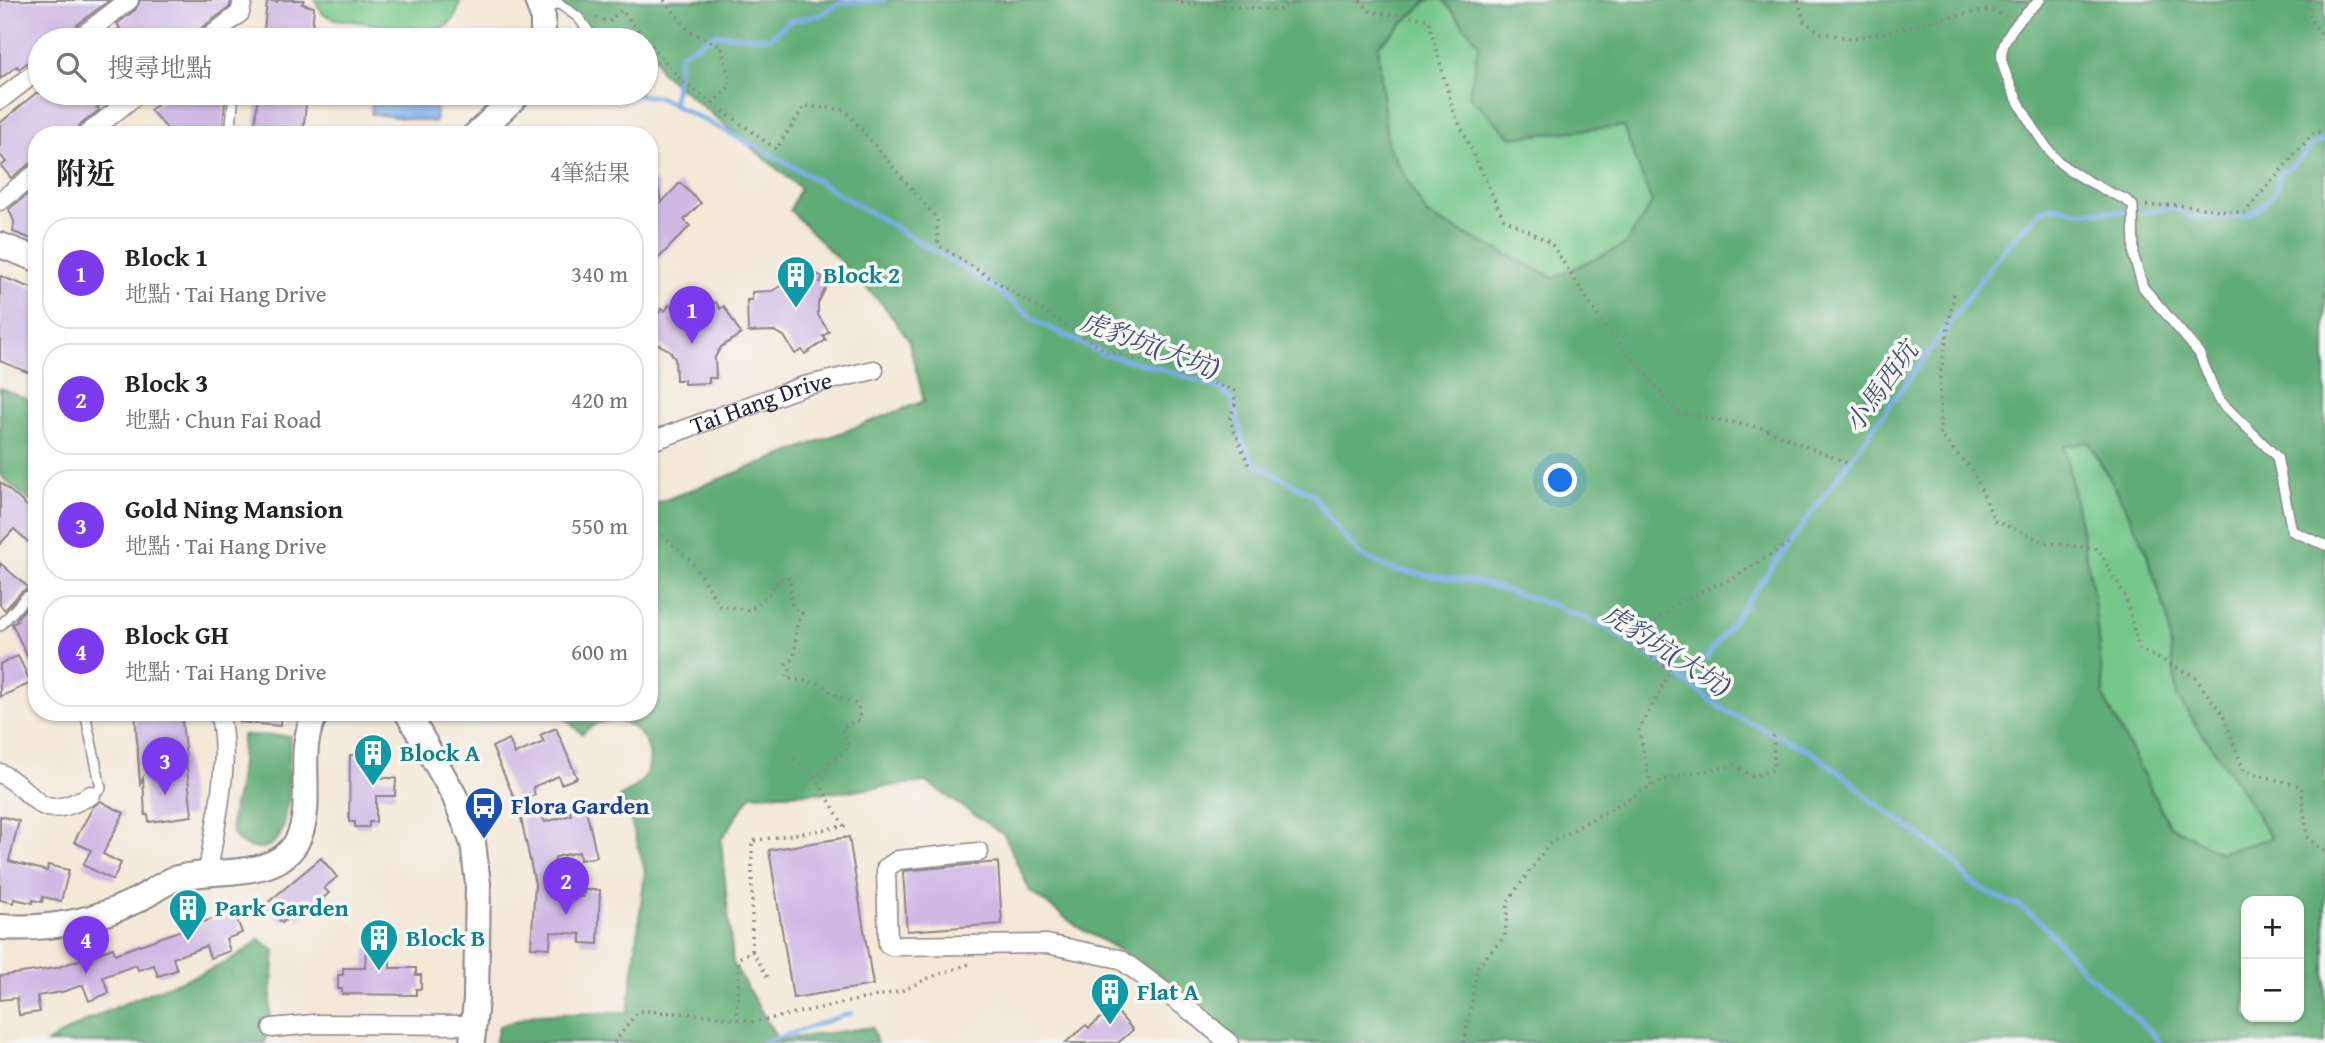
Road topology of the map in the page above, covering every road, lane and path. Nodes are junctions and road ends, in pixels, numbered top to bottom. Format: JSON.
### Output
{"nodes":[{"id":1,"x":129,"y":0,"type":"edge"},
{"id":2,"x":243,"y":0,"type":"edge"},
{"id":3,"x":664,"y":0,"type":"edge"},
{"id":4,"x":1176,"y":0,"type":"edge"},
{"id":5,"x":1297,"y":0,"type":"edge"},
{"id":6,"x":1360,"y":0,"type":"edge"},
{"id":7,"x":1798,"y":0,"type":"edge"},
{"id":8,"x":2040,"y":0,"type":"edge"},
{"id":9,"x":2308,"y":0,"type":"edge"},
{"id":10,"x":539,"y":5,"type":"edge"},
{"id":11,"x":588,"y":16,"type":"dead end"},
{"id":12,"x":2018,"y":20,"type":"junction"},
{"id":13,"x":93,"y":28,"type":"edge"},
{"id":14,"x":221,"y":28,"type":"edge"},
{"id":15,"x":542,"y":28,"type":"edge"},
{"id":16,"x":586,"y":28,"type":"edge"},
{"id":17,"x":636,"y":28,"type":"edge"},
{"id":18,"x":2325,"y":42,"type":"edge"},
{"id":19,"x":658,"y":53,"type":"edge"},
{"id":20,"x":28,"y":78,"type":"edge"},
{"id":21,"x":0,"y":100,"type":"edge"},
{"id":22,"x":713,"y":104,"type":"junction"},
{"id":23,"x":124,"y":105,"type":"edge"},
{"id":24,"x":232,"y":105,"type":"edge"},
{"id":25,"x":507,"y":105,"type":"edge"},
{"id":26,"x":97,"y":126,"type":"edge"},
{"id":27,"x":231,"y":126,"type":"edge"},
{"id":28,"x":485,"y":126,"type":"edge"},
{"id":29,"x":2325,"y":132,"type":"edge"},
{"id":30,"x":28,"y":180,"type":"edge"},
{"id":31,"x":0,"y":201,"type":"edge"},
{"id":32,"x":2133,"y":206,"type":"junction"},
{"id":33,"x":0,"y":244,"type":"edge"},
{"id":34,"x":28,"y":256,"type":"edge"},
{"id":35,"x":1954,"y":294,"type":"dead end"},
{"id":36,"x":874,"y":370,"type":"dead end"},
{"id":37,"x":658,"y":439,"type":"edge"},
{"id":38,"x":1847,"y":463,"type":"dead end"},
{"id":39,"x":1249,"y":466,"type":"dead end"},
{"id":40,"x":658,"y":533,"type":"edge"},
{"id":41,"x":1788,"y":544,"type":"dead end"},
{"id":42,"x":2325,"y":545,"type":"edge"},
{"id":43,"x":28,"y":596,"type":"edge"},
{"id":44,"x":0,"y":626,"type":"edge"},
{"id":45,"x":87,"y":721,"type":"edge"},
{"id":46,"x":221,"y":721,"type":"edge"},
{"id":47,"x":314,"y":721,"type":"edge"},
{"id":48,"x":412,"y":721,"type":"edge"},
{"id":49,"x":1773,"y":733,"type":"dead end"},
{"id":50,"x":789,"y":754,"type":"dead end"},
{"id":51,"x":0,"y":773,"type":"edge"},
{"id":52,"x":814,"y":776,"type":"junction"},
{"id":53,"x":1651,"y":786,"type":"junction"},
{"id":54,"x":91,"y":795,"type":"joint"},
{"id":55,"x":979,"y":852,"type":"dead end"},
{"id":56,"x":2325,"y":852,"type":"edge"},
{"id":57,"x":208,"y":873,"type":"junction"},
{"id":58,"x":0,"y":927,"type":"edge"},
{"id":59,"x":752,"y":951,"type":"junction"},
{"id":60,"x":976,"y":961,"type":"dead end"},
{"id":61,"x":770,"y":981,"type":"dead end"},
{"id":62,"x":737,"y":1019,"type":"junction"},
{"id":63,"x":272,"y":1028,"type":"dead end"},
{"id":64,"x":473,"y":1034,"type":"edge"},
{"id":65,"x":614,"y":1043,"type":"edge"},
{"id":66,"x":1228,"y":1043,"type":"edge"},
{"id":67,"x":1464,"y":1043,"type":"edge"}],
"edges":[{"from":1,"to":13,"type":"street"},
{"from":2,"to":14,"type":"street"},
{"from":3,"to":22,"type":"path"},
{"from":4,"to":5,"type":"path"},
{"from":6,"to":38,"type":"path"},
{"from":7,"to":12,"type":"path"},
{"from":8,"to":12,"type":"lane"},
{"from":9,"to":18,"type":"path"},
{"from":10,"to":15,"type":"street"},
{"from":10,"to":16,"type":"lane"},
{"from":11,"to":17,"type":"path"},
{"from":12,"to":32,"type":"lane"},
{"from":19,"to":22,"type":"path"},
{"from":20,"to":21,"type":"street"},
{"from":22,"to":39,"type":"path"},
{"from":23,"to":26,"type":"street"},
{"from":24,"to":27,"type":"lane"},
{"from":25,"to":28,"type":"street"},
{"from":29,"to":32,"type":"path"},
{"from":30,"to":31,"type":"street"},
{"from":32,"to":42,"type":"lane"},
{"from":33,"to":34,"type":"street"},
{"from":35,"to":56,"type":"path"},
{"from":36,"to":37,"type":"street","name":"Tai Hang Drive"},
{"from":40,"to":52,"type":"path"},
{"from":41,"to":53,"type":"path"},
{"from":43,"to":44,"type":"lane"},
{"from":45,"to":54,"type":"lane"},
{"from":46,"to":57,"type":"street"},
{"from":47,"to":57,"type":"street"},
{"from":48,"to":64,"type":"street"},
{"from":49,"to":53,"type":"path"},
{"from":50,"to":52,"type":"path"},
{"from":51,"to":54,"type":"street"},
{"from":52,"to":59,"type":"path"},
{"from":53,"to":67,"type":"path"},
{"from":55,"to":66,"type":"street"},
{"from":57,"to":58,"type":"street"},
{"from":59,"to":61,"type":"path"},
{"from":59,"to":62,"type":"path"},
{"from":60,"to":62,"type":"path"},
{"from":62,"to":65,"type":"path"},
{"from":63,"to":64,"type":"street"}]}
